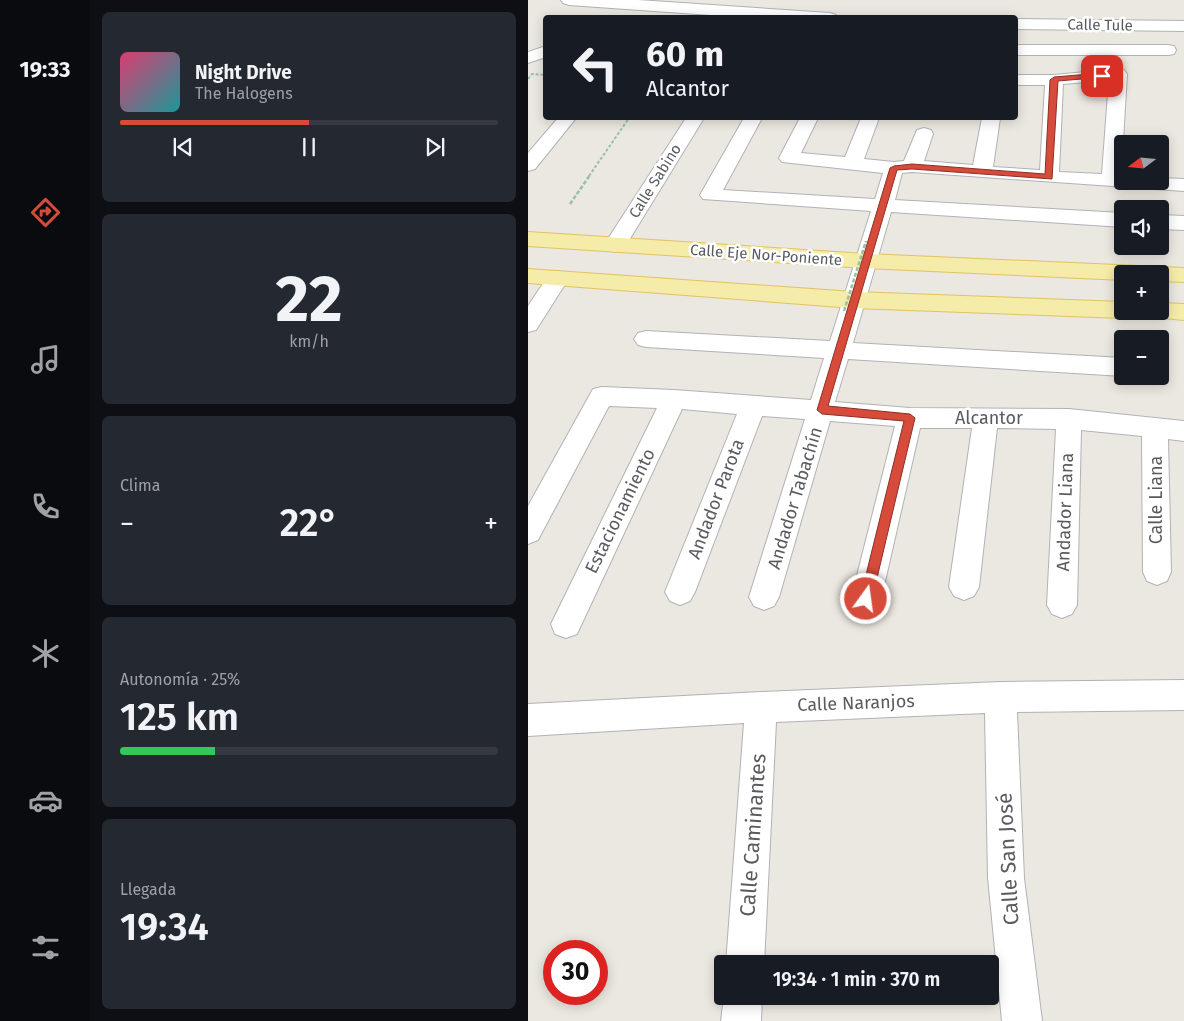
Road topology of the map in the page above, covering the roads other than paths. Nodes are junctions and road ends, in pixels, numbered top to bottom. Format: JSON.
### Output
{"nodes":[{"id":1,"x":569,"y":0,"type":"edge"},
{"id":2,"x":592,"y":1,"type":"edge"},
{"id":3,"x":583,"y":15,"type":"edge"},
{"id":4,"x":744,"y":15,"type":"edge"},
{"id":5,"x":1018,"y":24,"type":"edge"},
{"id":6,"x":1184,"y":26,"type":"edge"},
{"id":7,"x":1018,"y":50,"type":"edge"},
{"id":8,"x":1168,"y":50,"type":"dead end"},
{"id":9,"x":543,"y":53,"type":"edge"},
{"id":10,"x":530,"y":66,"type":"edge"},
{"id":11,"x":1018,"y":80,"type":"edge"},
{"id":12,"x":1054,"y":80,"type":"junction"},
{"id":13,"x":565,"y":120,"type":"edge"},
{"id":14,"x":694,"y":120,"type":"edge"},
{"id":15,"x":752,"y":120,"type":"edge"},
{"id":16,"x":808,"y":120,"type":"edge"},
{"id":17,"x":869,"y":120,"type":"edge"},
{"id":18,"x":991,"y":120,"type":"edge"},
{"id":19,"x":924,"y":134,"type":"dead end"},
{"id":20,"x":852,"y":163,"type":"junction"},
{"id":21,"x":528,"y":165,"type":"edge"},
{"id":22,"x":903,"y":167,"type":"junction"},
{"id":23,"x":982,"y":172,"type":"junction"},
{"id":24,"x":1049,"y":177,"type":"junction"},
{"id":25,"x":1111,"y":181,"type":"junction"},
{"id":26,"x":1184,"y":185,"type":"edge"},
{"id":27,"x":882,"y":205,"type":"junction"},
{"id":28,"x":1114,"y":219,"type":"edge"},
{"id":29,"x":1169,"y":222,"type":"edge"},
{"id":30,"x":1184,"y":223,"type":"edge"},
{"id":31,"x":528,"y":239,"type":"edge"},
{"id":32,"x":610,"y":245,"type":"junction"},
{"id":33,"x":668,"y":249,"type":"junction"},
{"id":34,"x":866,"y":251,"type":"junction"},
{"id":35,"x":1184,"y":275,"type":"edge"},
{"id":36,"x":528,"y":276,"type":"edge"},
{"id":37,"x":558,"y":278,"type":"junction"},
{"id":38,"x":586,"y":280,"type":"junction"},
{"id":39,"x":652,"y":285,"type":"junction"},
{"id":40,"x":849,"y":305,"type":"junction"},
{"id":41,"x":1114,"y":310,"type":"edge"},
{"id":42,"x":1169,"y":311,"type":"edge"},
{"id":43,"x":1184,"y":312,"type":"edge"},
{"id":44,"x":528,"y":324,"type":"edge"},
{"id":45,"x":646,"y":339,"type":"dead end"},
{"id":46,"x":839,"y":350,"type":"junction"},
{"id":47,"x":1114,"y":366,"type":"edge"},
{"id":48,"x":674,"y":399,"type":"junction"},
{"id":49,"x":753,"y":405,"type":"junction"},
{"id":50,"x":822,"y":410,"type":"junction"},
{"id":51,"x":986,"y":417,"type":"junction"},
{"id":52,"x":910,"y":418,"type":"junction"},
{"id":53,"x":1069,"y":419,"type":"junction"},
{"id":54,"x":1155,"y":427,"type":"junction"},
{"id":55,"x":1184,"y":431,"type":"edge"},
{"id":56,"x":528,"y":532,"type":"edge"},
{"id":57,"x":1156,"y":572,"type":"dead end"},
{"id":58,"x":964,"y":587,"type":"dead end"},
{"id":59,"x":680,"y":592,"type":"dead end"},
{"id":60,"x":764,"y":597,"type":"dead end"},
{"id":61,"x":866,"y":599,"type":"dead end"},
{"id":62,"x":1062,"y":605,"type":"dead end"},
{"id":63,"x":566,"y":624,"type":"dead end"},
{"id":64,"x":1184,"y":695,"type":"edge"},
{"id":65,"x":1001,"y":697,"type":"junction"},
{"id":66,"x":761,"y":707,"type":"junction"},
{"id":67,"x":528,"y":720,"type":"edge"},
{"id":68,"x":746,"y":955,"type":"edge"},
{"id":69,"x":742,"y":1005,"type":"edge"},
{"id":70,"x":741,"y":1021,"type":"edge"},
{"id":71,"x":1022,"y":1021,"type":"edge"}],
"edges":[{"from":1,"to":2,"type":"street"},
{"from":2,"to":3,"type":"street"},
{"from":2,"to":4,"type":"street"},
{"from":5,"to":6,"type":"street","name":"Calle Tule"},
{"from":7,"to":8,"type":"street"},
{"from":9,"to":10,"type":"street"},
{"from":11,"to":12,"type":"street"},
{"from":12,"to":24,"type":"street"},
{"from":12,"to":25,"type":"street"},
{"from":13,"to":21,"type":"street"},
{"from":14,"to":32,"type":"street","name":"Calle Sabino"},
{"from":15,"to":27,"type":"street"},
{"from":16,"to":20,"type":"street"},
{"from":17,"to":20,"type":"street"},
{"from":18,"to":23,"type":"street"},
{"from":19,"to":22,"type":"street","name":"Andador Tabachín"},
{"from":20,"to":22,"type":"street"},
{"from":22,"to":23,"type":"street"},
{"from":22,"to":27,"type":"street","name":"Andador Tabachín"},
{"from":23,"to":24,"type":"street"},
{"from":24,"to":25,"type":"street"},
{"from":25,"to":26,"type":"street"},
{"from":27,"to":28,"type":"street"},
{"from":27,"to":34,"type":"street","name":"Andador Tabachín"},
{"from":29,"to":30,"type":"street"},
{"from":31,"to":32,"type":"main road","name":"Calle Eje Nor-Poniente"},
{"from":32,"to":33,"type":"main road","name":"Calle Eje Nor-Poniente"},
{"from":32,"to":38,"type":"main road"},
{"from":33,"to":34,"type":"main road","name":"Calle Eje Nor-Poniente"},
{"from":33,"to":39,"type":"main road"},
{"from":34,"to":35,"type":"main road","name":"Calle Eje Nor-Poniente"},
{"from":34,"to":40,"type":"street","name":"Andador Tabachín"},
{"from":36,"to":37,"type":"main road"},
{"from":37,"to":38,"type":"main road"},
{"from":37,"to":44,"type":"street"},
{"from":38,"to":39,"type":"main road"},
{"from":39,"to":40,"type":"main road"},
{"from":40,"to":41,"type":"main road"},
{"from":40,"to":46,"type":"street","name":"Andador Tabachín"},
{"from":42,"to":43,"type":"main road"},
{"from":45,"to":46,"type":"street"},
{"from":46,"to":47,"type":"street"},
{"from":46,"to":50,"type":"street","name":"Andador Tabachín"},
{"from":48,"to":49,"type":"street","name":"Alcantor"},
{"from":48,"to":56,"type":"street","name":"Alcantor"},
{"from":48,"to":63,"type":"street","name":"Estacionamiento"},
{"from":49,"to":50,"type":"street","name":"Alcantor"},
{"from":49,"to":59,"type":"street","name":"Andador Parota"},
{"from":50,"to":52,"type":"street","name":"Alcantor"},
{"from":50,"to":60,"type":"street","name":"Andador Tabachín"},
{"from":51,"to":52,"type":"street","name":"Alcantor"},
{"from":51,"to":53,"type":"street","name":"Alcantor"},
{"from":51,"to":58,"type":"street"},
{"from":52,"to":61,"type":"street"},
{"from":53,"to":54,"type":"street","name":"Alcantor"},
{"from":53,"to":62,"type":"street","name":"Andador Liana"},
{"from":54,"to":55,"type":"street","name":"Alcantor"},
{"from":54,"to":57,"type":"street","name":"Calle Liana"},
{"from":64,"to":65,"type":"street","name":"Calle Naranjos"},
{"from":65,"to":66,"type":"street","name":"Calle Naranjos"},
{"from":65,"to":71,"type":"street","name":"Calle San José"},
{"from":66,"to":67,"type":"street","name":"Calle Naranjos"},
{"from":66,"to":68,"type":"street","name":"Calle Caminantes"},
{"from":69,"to":70,"type":"street"}]}
